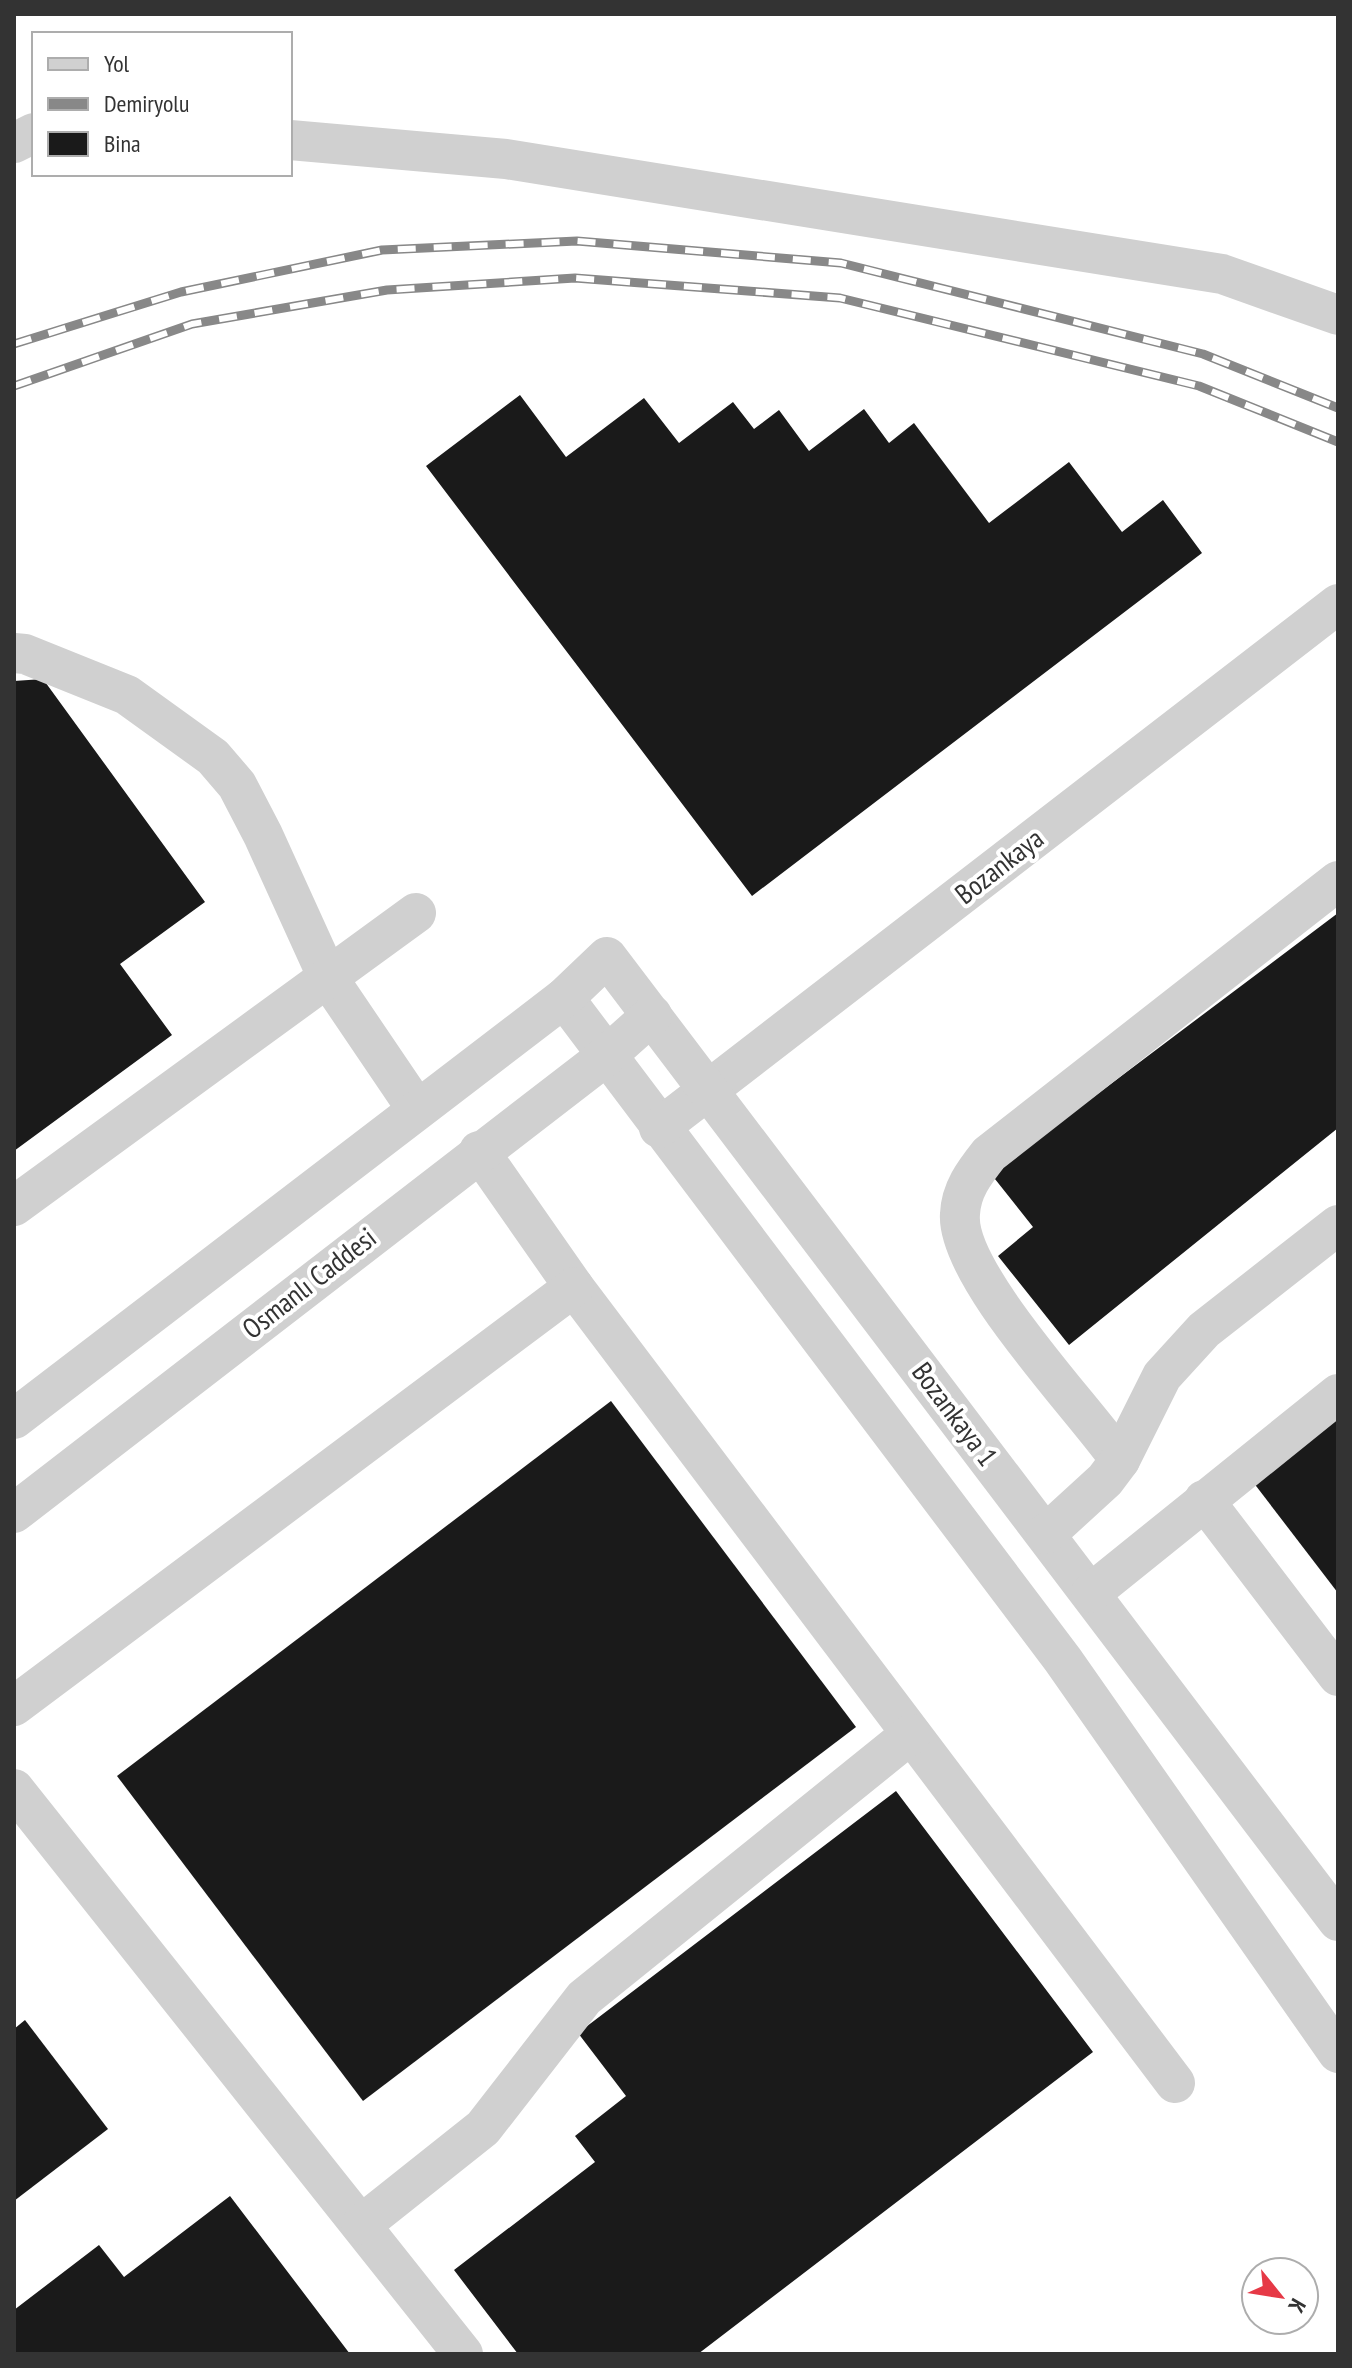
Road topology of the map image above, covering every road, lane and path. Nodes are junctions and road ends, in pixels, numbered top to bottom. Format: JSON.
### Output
{"nodes":[{"id":1,"x":32,"y":134,"type":"edge"},
{"id":2,"x":292,"y":140,"type":"edge"},
{"id":3,"x":14,"y":143,"type":"edge"},
{"id":4,"x":1338,"y":315,"type":"edge"},
{"id":5,"x":1338,"y":604,"type":"edge"},
{"id":6,"x":14,"y":653,"type":"edge"},
{"id":7,"x":1338,"y":881,"type":"edge"},
{"id":8,"x":416,"y":913,"type":"dead end"},
{"id":9,"x":328,"y":978,"type":"junction"},
{"id":10,"x":564,"y":998,"type":"junction"},
{"id":11,"x":652,"y":1015,"type":"junction"},
{"id":12,"x":605,"y":1057,"type":"junction"},
{"id":13,"x":710,"y":1089,"type":"junction"},
{"id":14,"x":416,"y":1108,"type":"junction"},
{"id":15,"x":659,"y":1128,"type":"junction"},
{"id":16,"x":479,"y":1151,"type":"junction"},
{"id":17,"x":14,"y":1206,"type":"edge"},
{"id":18,"x":1338,"y":1225,"type":"edge"},
{"id":19,"x":574,"y":1287,"type":"junction"},
{"id":20,"x":1338,"y":1394,"type":"edge"},
{"id":21,"x":14,"y":1419,"type":"edge"},
{"id":22,"x":1120,"y":1460,"type":"junction"},
{"id":23,"x":1204,"y":1500,"type":"junction"},
{"id":24,"x":14,"y":1513,"type":"edge"},
{"id":25,"x":1046,"y":1534,"type":"junction"},
{"id":26,"x":1091,"y":1593,"type":"junction"},
{"id":27,"x":1338,"y":1676,"type":"edge"},
{"id":28,"x":14,"y":1706,"type":"edge"},
{"id":29,"x":911,"y":1734,"type":"junction"},
{"id":30,"x":14,"y":1789,"type":"edge"},
{"id":31,"x":1338,"y":1921,"type":"edge"},
{"id":32,"x":1332,"y":2032,"type":"edge"},
{"id":33,"x":1175,"y":2083,"type":"dead end"},
{"id":34,"x":361,"y":2225,"type":"junction"},
{"id":35,"x":463,"y":2354,"type":"edge"}],
"edges":[{"from":1,"to":3,"type":"street"},
{"from":2,"to":4,"type":"street"},
{"from":5,"to":13,"type":"street","name":"Bozankaya"},
{"from":6,"to":9,"type":"street"},
{"from":7,"to":22,"type":"street"},
{"from":8,"to":9,"type":"street"},
{"from":9,"to":14,"type":"street"},
{"from":9,"to":17,"type":"street"},
{"from":10,"to":11,"type":"street","name":"Bozankaya 1"},
{"from":10,"to":12,"type":"street"},
{"from":10,"to":14,"type":"street"},
{"from":11,"to":12,"type":"street","name":"Osmanlı Caddesi"},
{"from":11,"to":13,"type":"street","name":"Bozankaya 1"},
{"from":12,"to":15,"type":"street"},
{"from":12,"to":16,"type":"street","name":"Osmanlı Caddesi"},
{"from":13,"to":15,"type":"street","name":"Bozankaya"},
{"from":13,"to":25,"type":"street","name":"Bozankaya 1"},
{"from":14,"to":21,"type":"street"},
{"from":15,"to":32,"type":"street"},
{"from":16,"to":19,"type":"street"},
{"from":16,"to":24,"type":"street","name":"Osmanlı Caddesi"},
{"from":18,"to":22,"type":"street"},
{"from":19,"to":28,"type":"street"},
{"from":19,"to":29,"type":"street"},
{"from":20,"to":23,"type":"street"},
{"from":22,"to":25,"type":"street"},
{"from":23,"to":26,"type":"street"},
{"from":23,"to":27,"type":"street"},
{"from":25,"to":26,"type":"street","name":"Bozankaya 1"},
{"from":26,"to":31,"type":"street","name":"Bozankaya 1"},
{"from":29,"to":33,"type":"street"},
{"from":29,"to":34,"type":"street"},
{"from":30,"to":34,"type":"street"},
{"from":34,"to":35,"type":"street"}]}
